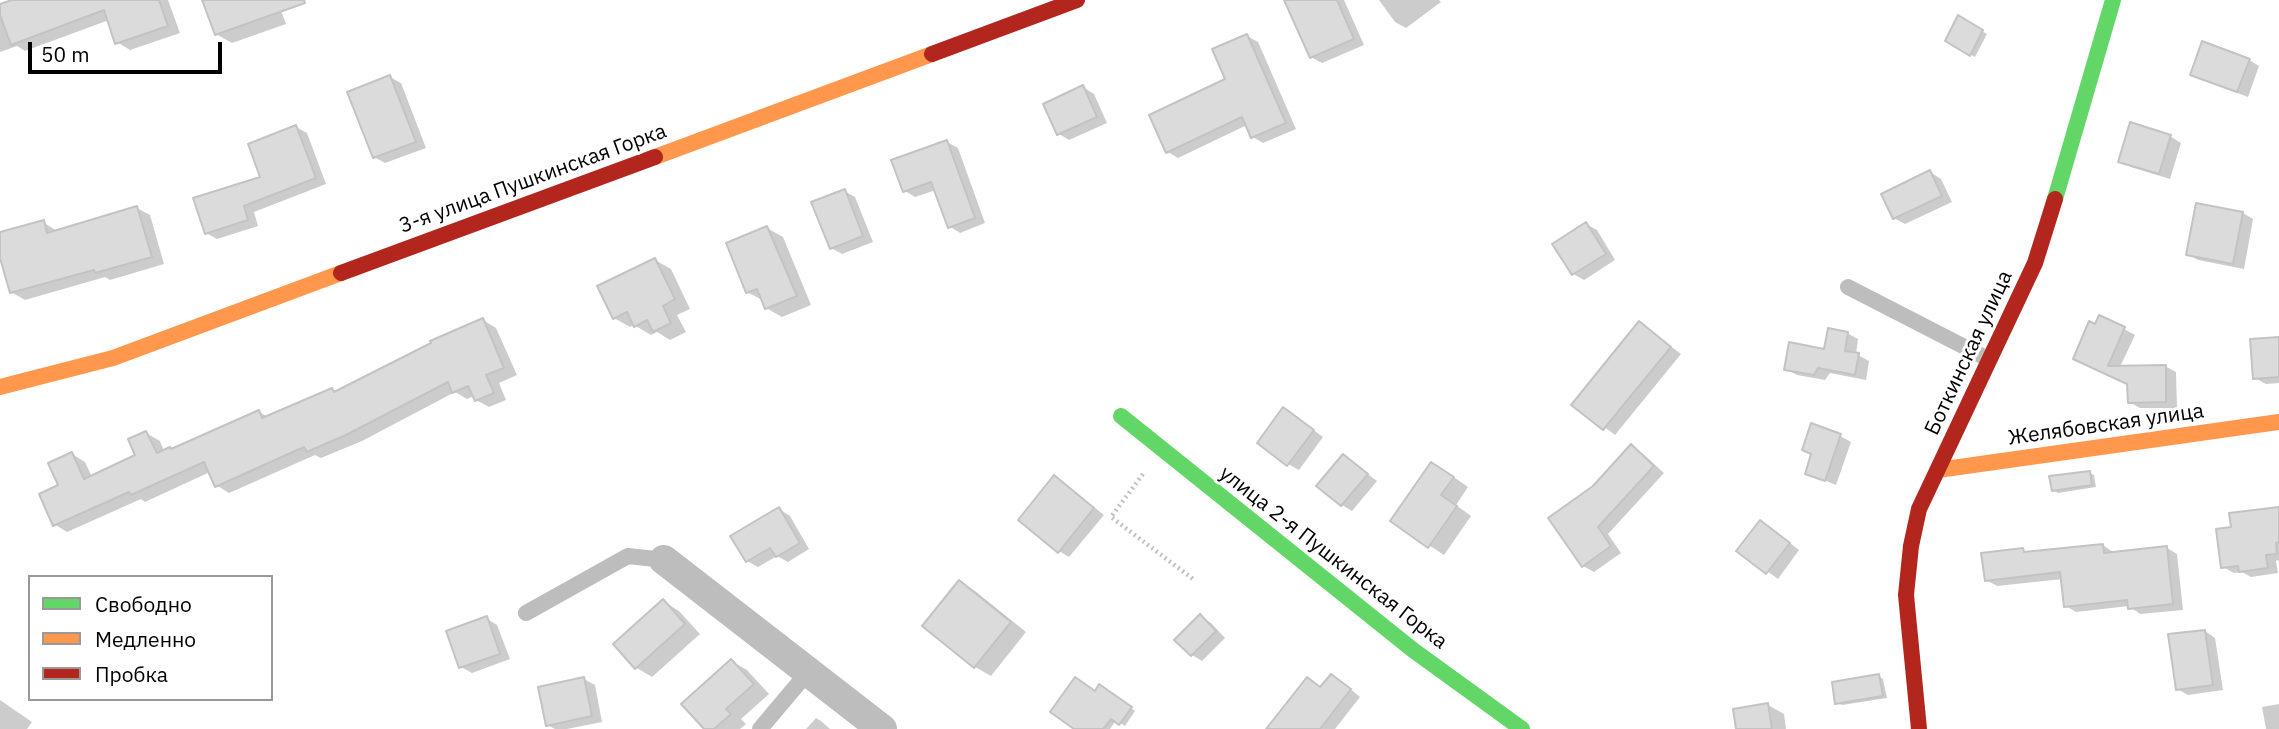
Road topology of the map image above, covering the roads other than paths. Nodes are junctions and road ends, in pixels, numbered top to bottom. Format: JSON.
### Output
{"nodes":[{"id":1,"x":1077,"y":0,"type":"edge"},
{"id":2,"x":2113,"y":0,"type":"edge"},
{"id":3,"x":1848,"y":287,"type":"dead end"},
{"id":4,"x":1988,"y":359,"type":"junction"},
{"id":5,"x":0,"y":387,"type":"edge"},
{"id":6,"x":1121,"y":416,"type":"dead end"},
{"id":7,"x":2279,"y":422,"type":"edge"},
{"id":8,"x":1938,"y":470,"type":"junction"},
{"id":9,"x":664,"y":560,"type":"joint"},
{"id":10,"x":526,"y":614,"type":"dead end"},
{"id":11,"x":808,"y":671,"type":"junction"},
{"id":12,"x":760,"y":729,"type":"edge"},
{"id":13,"x":882,"y":729,"type":"edge"},
{"id":14,"x":1522,"y":729,"type":"edge"},
{"id":15,"x":1919,"y":729,"type":"edge"}],
"edges":[{"from":1,"to":5,"type":"street","name":"3-я улица Пушкинская Горка"},
{"from":2,"to":4,"type":"street","name":"Боткинская улица"},
{"from":3,"to":4,"type":"lane"},
{"from":4,"to":8,"type":"street","name":"Боткинская улица"},
{"from":6,"to":14,"type":"street","name":"улица 2-я Пушкинская Горка"},
{"from":7,"to":8,"type":"street","name":"Желябовская улица"},
{"from":8,"to":15,"type":"street","name":"Боткинская улица"},
{"from":9,"to":10,"type":"lane"},
{"from":9,"to":11,"type":"street"},
{"from":11,"to":12,"type":"lane"},
{"from":11,"to":13,"type":"street"}]}
